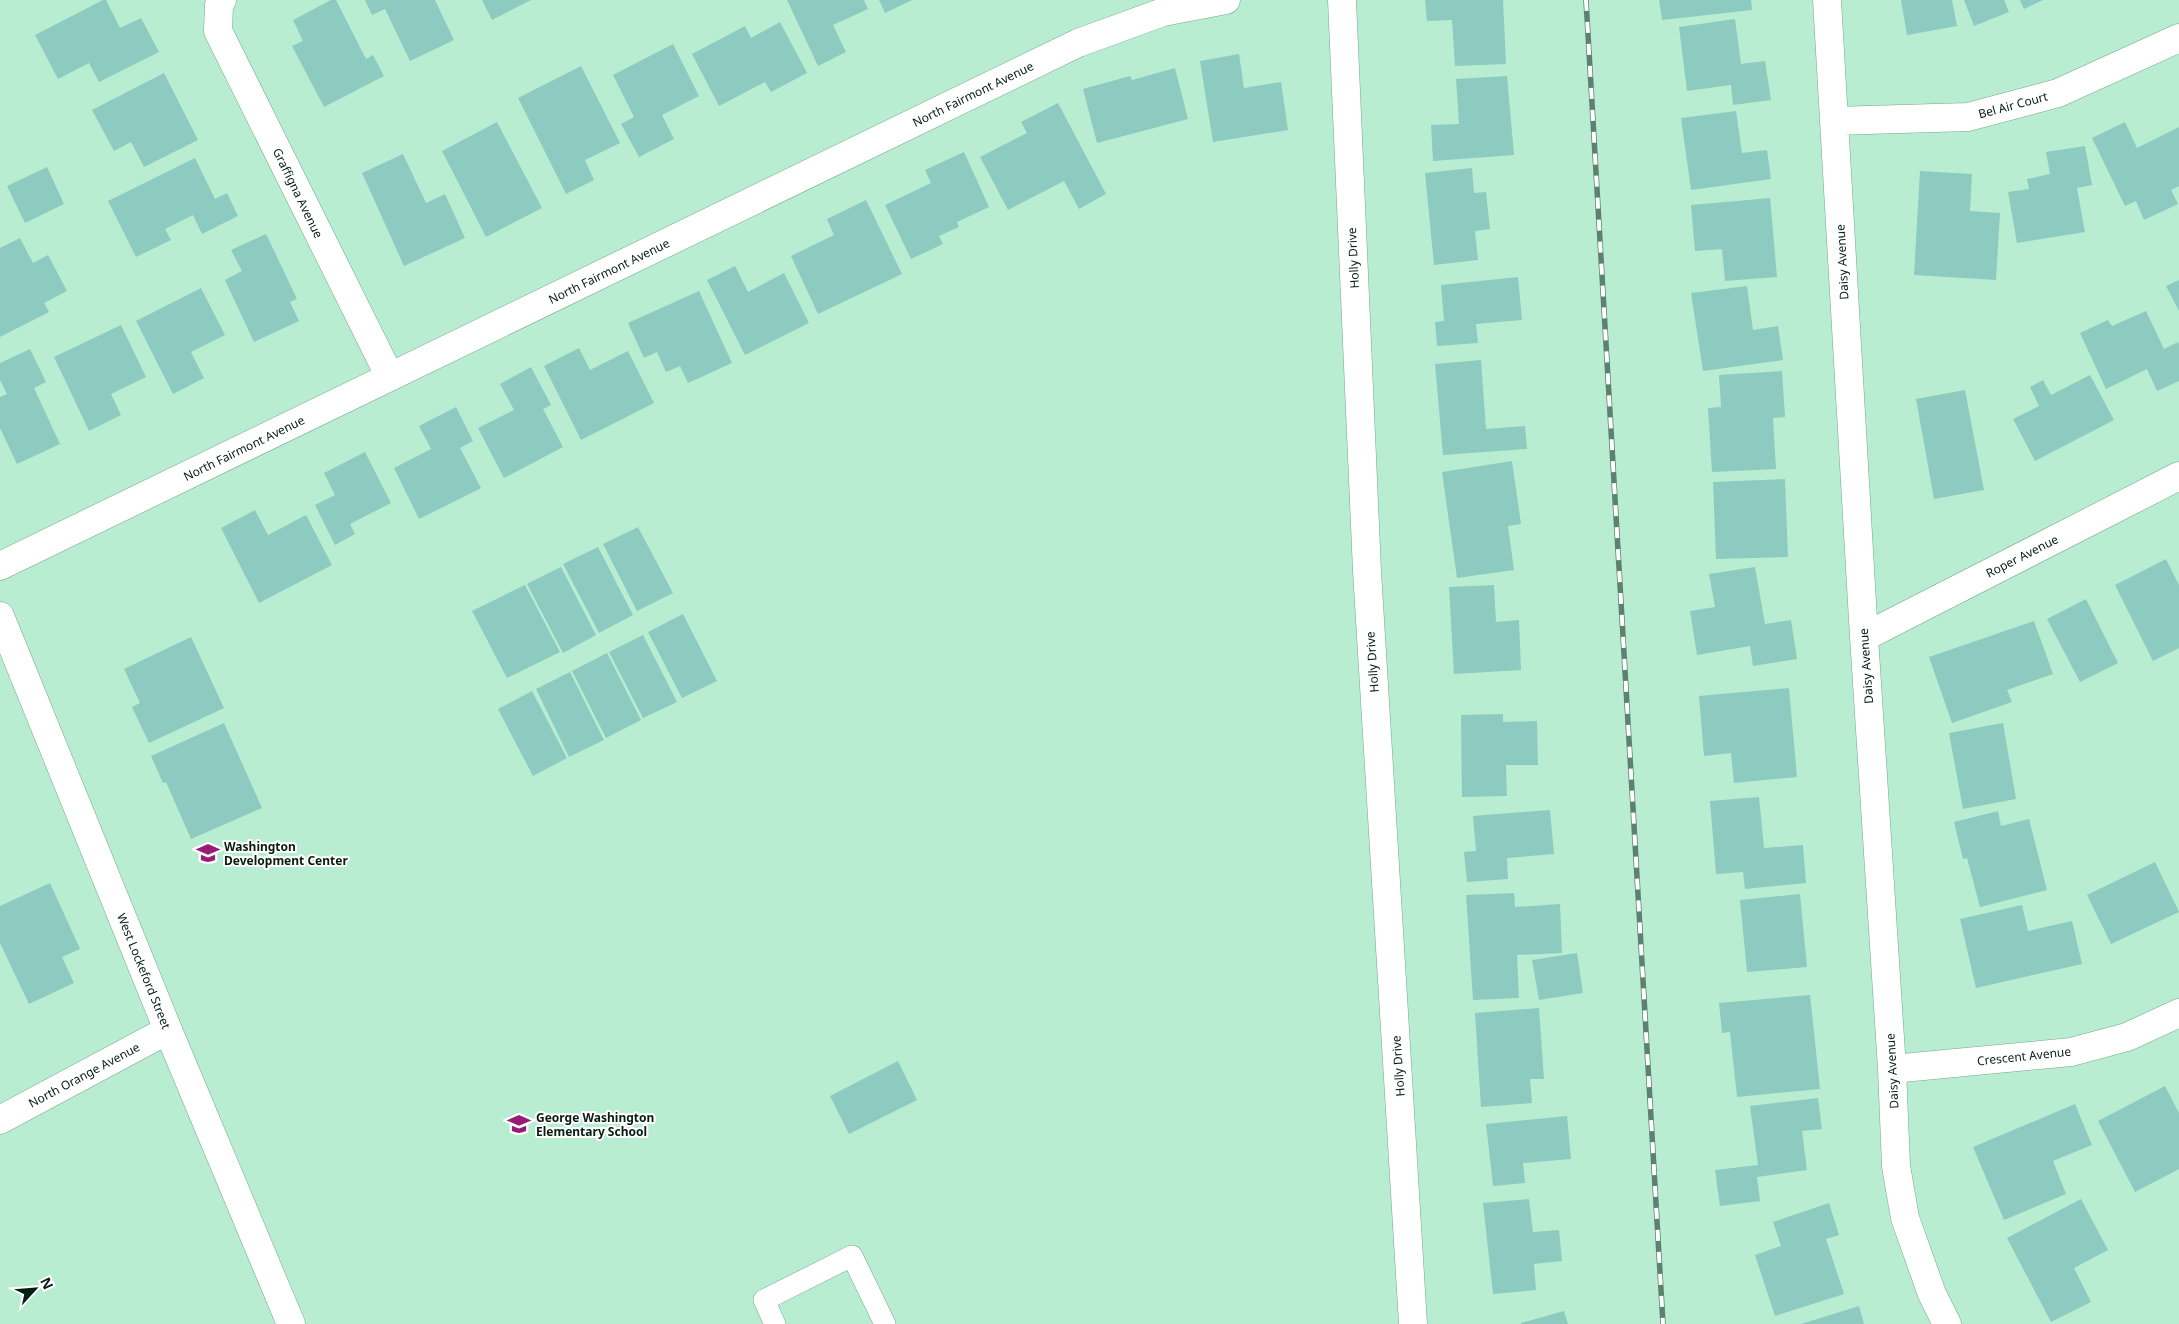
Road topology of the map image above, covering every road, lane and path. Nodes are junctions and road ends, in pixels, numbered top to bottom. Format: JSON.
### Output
{"nodes":[{"id":1,"x":1226,"y":0,"type":"edge"},
{"id":2,"x":1342,"y":0,"type":"edge"},
{"id":3,"x":1827,"y":0,"type":"edge"},
{"id":4,"x":220,"y":3,"type":"edge"},
{"id":5,"x":2179,"y":38,"type":"edge"},
{"id":6,"x":1834,"y":121,"type":"junction"},
{"id":7,"x":390,"y":377,"type":"junction"},
{"id":8,"x":2179,"y":476,"type":"edge"},
{"id":9,"x":0,"y":566,"type":"edge"},
{"id":10,"x":2,"y":630,"type":"edge"},
{"id":11,"x":1864,"y":637,"type":"junction"},
{"id":12,"x":2179,"y":1013,"type":"edge"},
{"id":13,"x":168,"y":1030,"type":"junction"},
{"id":14,"x":1892,"y":1068,"type":"junction"},
{"id":15,"x":0,"y":1120,"type":"edge"},
{"id":16,"x":291,"y":1324,"type":"edge"},
{"id":17,"x":775,"y":1324,"type":"edge"},
{"id":18,"x":885,"y":1324,"type":"edge"},
{"id":19,"x":1413,"y":1324,"type":"edge"},
{"id":20,"x":1947,"y":1324,"type":"edge"}],
"edges":[{"from":1,"to":7,"type":"street","name":"North Fairmont Avenue"},
{"from":2,"to":19,"type":"street","name":"Holly Drive"},
{"from":3,"to":6,"type":"street","name":"Daisy Avenue"},
{"from":4,"to":7,"type":"street","name":"Graffigna Avenue"},
{"from":5,"to":6,"type":"street","name":"Bel Air Court"},
{"from":6,"to":11,"type":"street","name":"Daisy Avenue"},
{"from":7,"to":9,"type":"street","name":"North Fairmont Avenue"},
{"from":8,"to":11,"type":"street","name":"Roper Avenue"},
{"from":10,"to":13,"type":"street","name":"West Lockeford Street"},
{"from":11,"to":14,"type":"street","name":"Daisy Avenue"},
{"from":12,"to":14,"type":"street","name":"Crescent Avenue"},
{"from":13,"to":15,"type":"street","name":"North Orange Avenue"},
{"from":13,"to":16,"type":"street","name":"West Lockeford Street"},
{"from":14,"to":20,"type":"street","name":"Daisy Avenue"},
{"from":17,"to":18,"type":"lane"}]}
